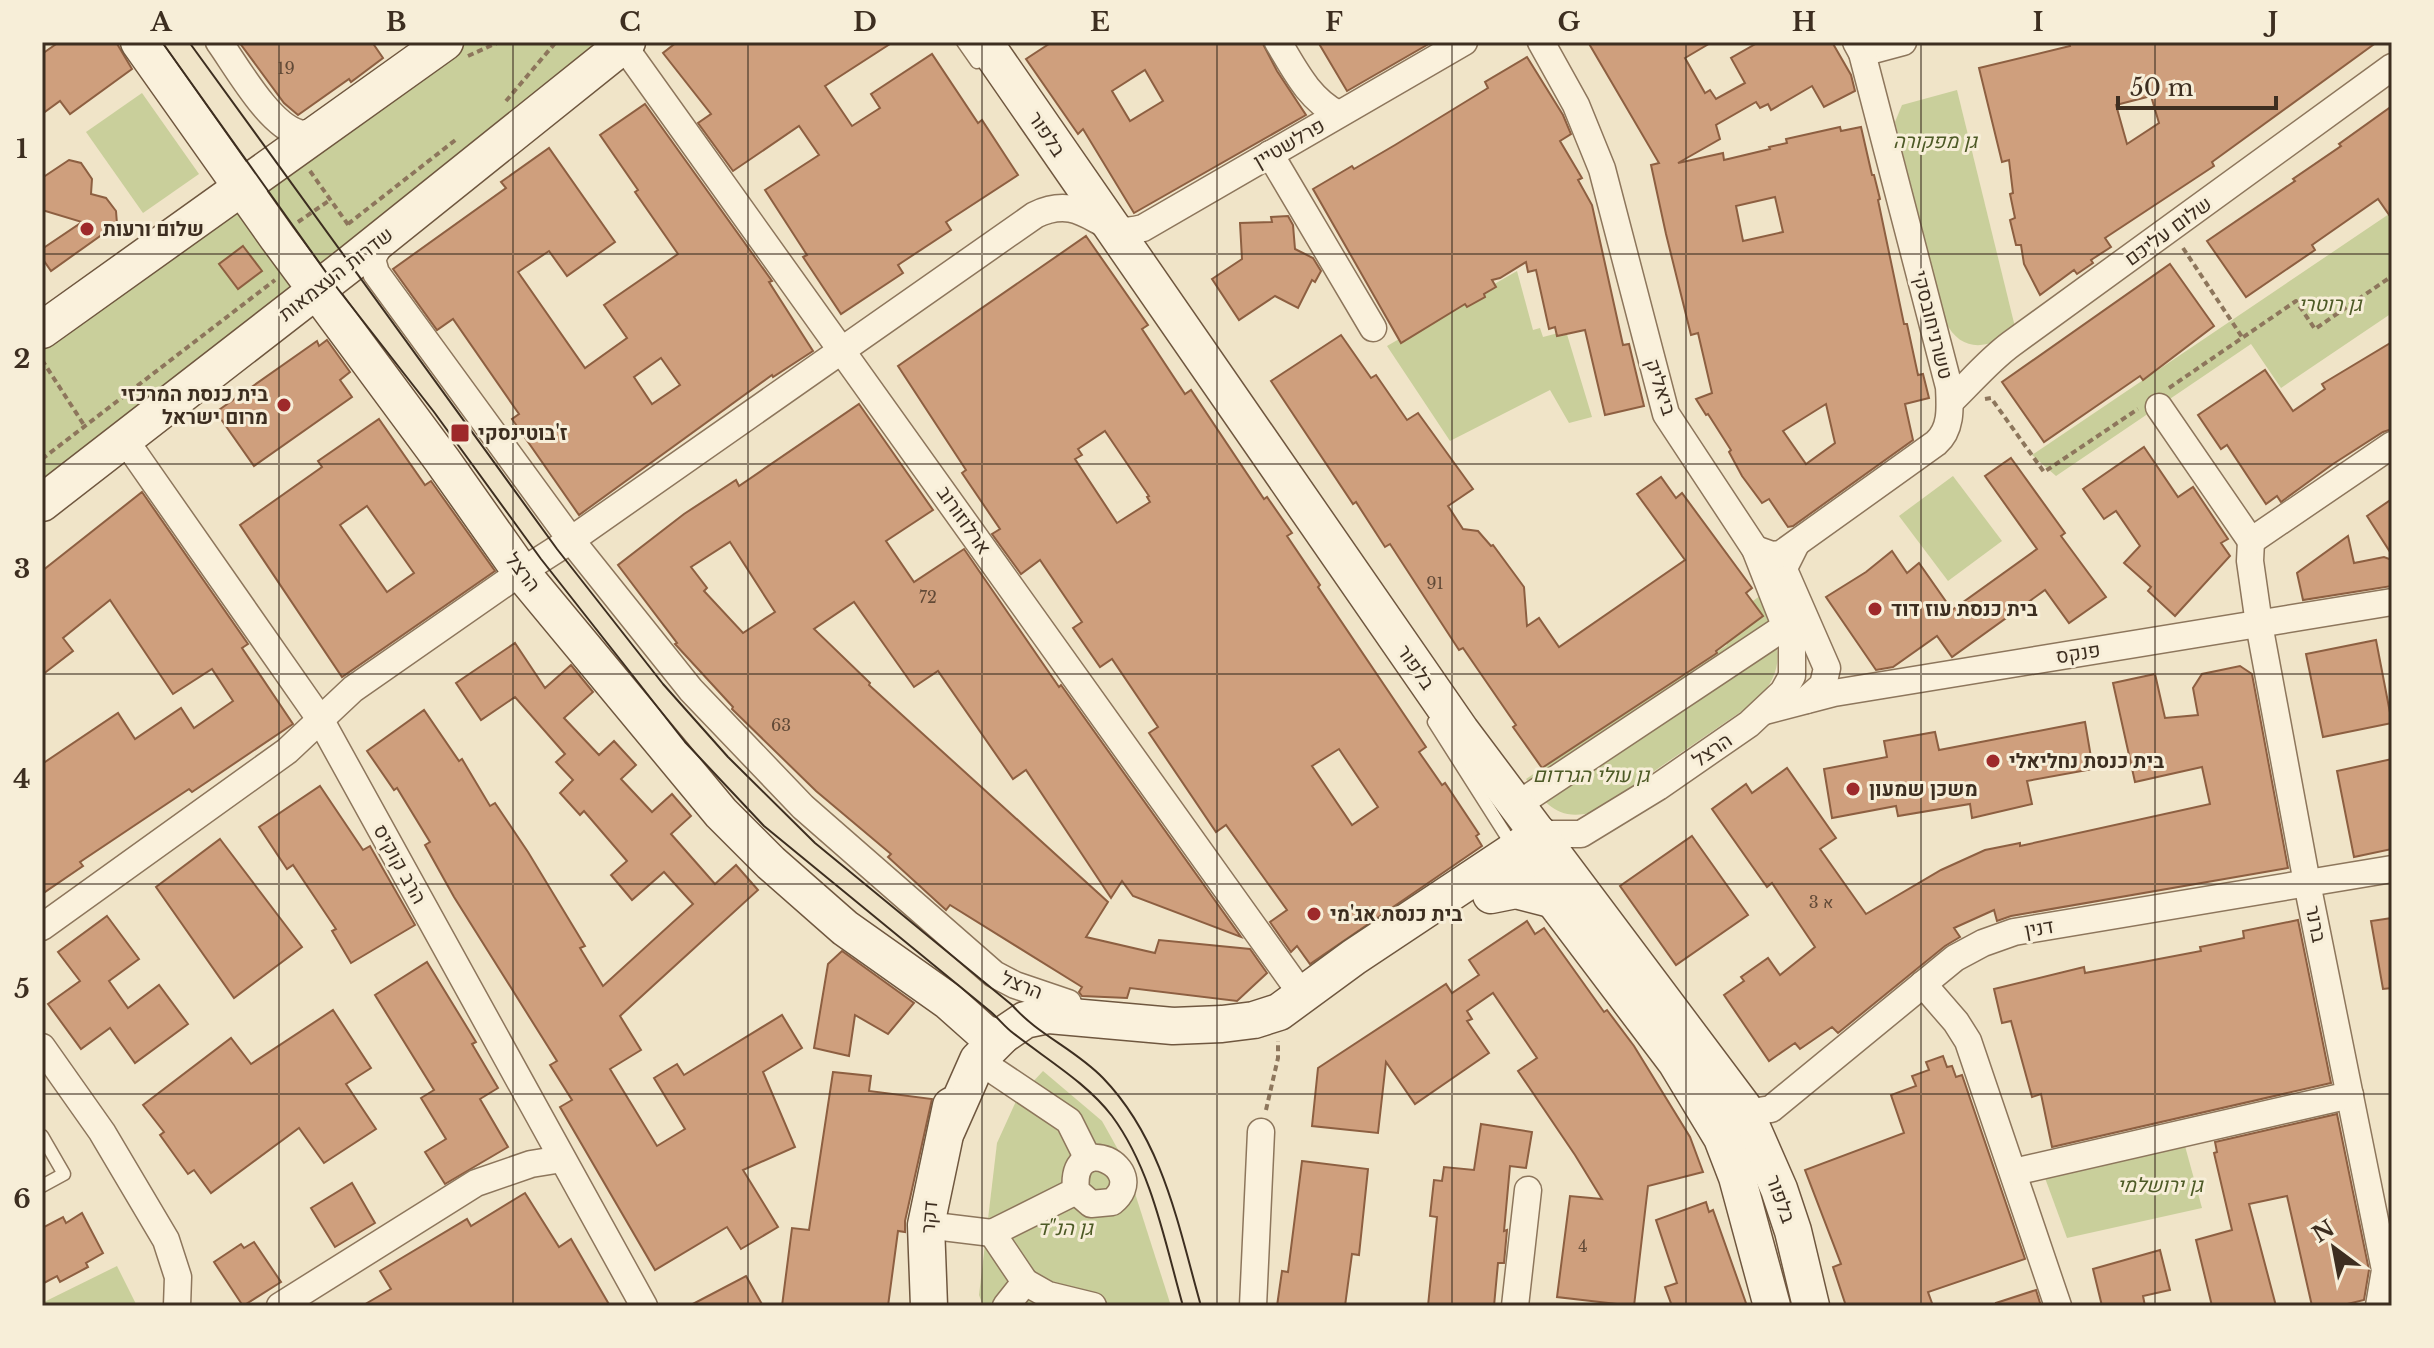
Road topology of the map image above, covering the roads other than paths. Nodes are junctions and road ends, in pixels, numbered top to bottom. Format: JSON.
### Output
{"nodes":[{"id":1,"x":139,"y":42,"type":"edge"},
{"id":2,"x":219,"y":42,"type":"edge"},
{"id":3,"x":445,"y":42,"type":"edge"},
{"id":4,"x":963,"y":42,"type":"edge"},
{"id":5,"x":1278,"y":42,"type":"edge"},
{"id":6,"x":1464,"y":42,"type":"edge"},
{"id":7,"x":1541,"y":42,"type":"edge"},
{"id":8,"x":1903,"y":42,"type":"edge"},
{"id":9,"x":625,"y":43,"type":"edge"},
{"id":10,"x":1859,"y":48,"type":"edge"},
{"id":11,"x":982,"y":55,"type":"edge"},
{"id":12,"x":2392,"y":67,"type":"edge"},
{"id":13,"x":1338,"y":114,"type":"junction"},
{"id":14,"x":324,"y":128,"type":"junction"},
{"id":15,"x":1270,"y":154,"type":"junction"},
{"id":16,"x":240,"y":186,"type":"junction"},
{"id":17,"x":1090,"y":218,"type":"junction"},
{"id":18,"x":366,"y":237,"type":"junction"},
{"id":19,"x":316,"y":290,"type":"junction"},
{"id":20,"x":1373,"y":328,"type":"dead end"},
{"id":21,"x":43,"y":335,"type":"edge"},
{"id":22,"x":843,"y":350,"type":"junction"},
{"id":23,"x":2155,"y":401,"type":"road end"},
{"id":24,"x":1950,"y":404,"type":"junction"},
{"id":25,"x":125,"y":440,"type":"junction"},
{"id":26,"x":2392,"y":445,"type":"edge"},
{"id":27,"x":42,"y":503,"type":"edge"},
{"id":28,"x":571,"y":540,"type":"junction"},
{"id":29,"x":2251,"y":541,"type":"junction"},
{"id":30,"x":1796,"y":544,"type":"junction"},
{"id":31,"x":1755,"y":549,"type":"junction"},
{"id":32,"x":521,"y":572,"type":"junction"},
{"id":33,"x":2392,"y":602,"type":"edge"},
{"id":34,"x":2259,"y":624,"type":"junction"},
{"id":35,"x":1786,"y":626,"type":"junction"},
{"id":36,"x":1806,"y":700,"type":"junction"},
{"id":37,"x":1765,"y":711,"type":"junction"},
{"id":38,"x":1429,"y":714,"type":"dead end"},
{"id":39,"x":320,"y":719,"type":"junction"},
{"id":40,"x":1517,"y":805,"type":"junction"},
{"id":41,"x":1534,"y":852,"type":"junction"},
{"id":42,"x":2392,"y":869,"type":"edge"},
{"id":43,"x":2307,"y":883,"type":"junction"},
{"id":44,"x":1491,"y":895,"type":"junction"},
{"id":45,"x":1555,"y":900,"type":"junction"},
{"id":46,"x":42,"y":927,"type":"edge"},
{"id":47,"x":1923,"y":984,"type":"junction"},
{"id":48,"x":948,"y":1001,"type":"junction"},
{"id":49,"x":1068,"y":1003,"type":"junction"},
{"id":50,"x":1291,"y":1004,"type":"junction"},
{"id":51,"x":1173,"y":1026,"type":"junction"},
{"id":52,"x":988,"y":1043,"type":"junction"},
{"id":53,"x":42,"y":1047,"type":"edge"},
{"id":54,"x":953,"y":1092,"type":"junction"},
{"id":55,"x":2350,"y":1095,"type":"junction"},
{"id":56,"x":1702,"y":1105,"type":"junction"},
{"id":57,"x":1743,"y":1107,"type":"junction"},
{"id":58,"x":947,"y":1130,"type":"junction"},
{"id":59,"x":1261,"y":1132,"type":"road end"},
{"id":60,"x":42,"y":1136,"type":"edge"},
{"id":61,"x":562,"y":1159,"type":"junction"},
{"id":62,"x":1088,"y":1159,"type":"junction"},
{"id":63,"x":2014,"y":1172,"type":"junction"},
{"id":64,"x":1766,"y":1185,"type":"junction"},
{"id":65,"x":42,"y":1186,"type":"edge"},
{"id":66,"x":1528,"y":1190,"type":"dead end"},
{"id":67,"x":1076,"y":1191,"type":"junction"},
{"id":68,"x":926,"y":1225,"type":"junction"},
{"id":69,"x":992,"y":1233,"type":"junction"},
{"id":70,"x":1788,"y":1270,"type":"dead end"},
{"id":71,"x":1025,"y":1282,"type":"junction"},
{"id":72,"x":177,"y":1306,"type":"edge"},
{"id":73,"x":280,"y":1306,"type":"edge"},
{"id":74,"x":644,"y":1306,"type":"edge"},
{"id":75,"x":929,"y":1306,"type":"edge"},
{"id":76,"x":1006,"y":1306,"type":"edge"},
{"id":77,"x":1093,"y":1306,"type":"edge"},
{"id":78,"x":1253,"y":1306,"type":"edge"},
{"id":79,"x":1515,"y":1306,"type":"edge"},
{"id":80,"x":1772,"y":1306,"type":"edge"},
{"id":81,"x":1811,"y":1306,"type":"edge"},
{"id":82,"x":2058,"y":1306,"type":"edge"},
{"id":83,"x":2379,"y":1306,"type":"edge"}],
"edges":[{"from":1,"to":16,"type":"street","name":"הרצל"},
{"from":2,"to":14,"type":"street"},
{"from":3,"to":14,"type":"street"},
{"from":4,"to":11,"type":"lane","name":"בלפור"},
{"from":5,"to":13,"type":"street"},
{"from":6,"to":13,"type":"street","name":"פרלשטיין"},
{"from":7,"to":31,"type":"street","name":"ביאליק"},
{"from":8,"to":10,"type":"street"},
{"from":9,"to":18,"type":"street","name":"שדרות העצמאות"},
{"from":9,"to":22,"type":"street","name":"ארלוזורוב"},
{"from":10,"to":24,"type":"street","name":"טשרניחובסקי"},
{"from":11,"to":17,"type":"street","name":"בלפור"},
{"from":12,"to":24,"type":"street","name":"שלום עליכם"},
{"from":13,"to":15,"type":"street","name":"פרלשטיין"},
{"from":14,"to":16,"type":"street"},
{"from":15,"to":17,"type":"street","name":"פרלשטיין"},
{"from":15,"to":20,"type":"street"},
{"from":16,"to":19,"type":"street","name":"הרצל"},
{"from":16,"to":21,"type":"street"},
{"from":17,"to":22,"type":"street"},
{"from":17,"to":40,"type":"street","name":"בלפור"},
{"from":18,"to":19,"type":"street","name":"שדרות העצמאות"},
{"from":18,"to":28,"type":"street","name":"הרצל"},
{"from":19,"to":25,"type":"street","name":"שדרות העצמאות"},
{"from":19,"to":32,"type":"street","name":"הרצל"},
{"from":22,"to":28,"type":"street"},
{"from":22,"to":50,"type":"street","name":"ארלוזורוב"},
{"from":23,"to":29,"type":"street"},
{"from":24,"to":30,"type":"street","name":"טשרניחובסקי"},
{"from":25,"to":27,"type":"street","name":"שדרות העצמאות"},
{"from":25,"to":39,"type":"street","name":"הרב קוקיס"},
{"from":26,"to":29,"type":"street"},
{"from":28,"to":32,"type":"street"},
{"from":28,"to":49,"type":"street","name":"הרצל"},
{"from":29,"to":34,"type":"street","name":"ברנר"},
{"from":30,"to":31,"type":"street","name":"טשרניחובסקי"},
{"from":30,"to":36,"type":"street"},
{"from":31,"to":35,"type":"street","name":"ביאליק"},
{"from":32,"to":39,"type":"street"},
{"from":32,"to":48,"type":"street","name":"הרצל"},
{"from":33,"to":34,"type":"street","name":"פנקס"},
{"from":34,"to":36,"type":"street","name":"פנקס"},
{"from":34,"to":43,"type":"street","name":"ברנר"},
{"from":35,"to":37,"type":"street","name":"ביאליק"},
{"from":35,"to":40,"type":"street"},
{"from":36,"to":37,"type":"street","name":"פנקס"},
{"from":37,"to":41,"type":"street","name":"הרצל"},
{"from":38,"to":41,"type":"lane","name":"בלפור"},
{"from":39,"to":46,"type":"street"},
{"from":39,"to":61,"type":"street","name":"הרב קוקיס"},
{"from":40,"to":41,"type":"street","name":"בלפור"},
{"from":41,"to":44,"type":"street","name":"הרצל"},
{"from":41,"to":45,"type":"street","name":"בלפור"},
{"from":41,"to":50,"type":"street","name":"הרצל"},
{"from":41,"to":57,"type":"street","name":"בלפור"},
{"from":42,"to":43,"type":"street","name":"דנין"},
{"from":43,"to":47,"type":"street","name":"דנין"},
{"from":43,"to":55,"type":"street","name":"ברנר"},
{"from":44,"to":45,"type":"street"},
{"from":44,"to":50,"type":"street","name":"הרצל"},
{"from":45,"to":56,"type":"street","name":"בלפור"},
{"from":47,"to":57,"type":"street","name":"דנין"},
{"from":47,"to":63,"type":"street"},
{"from":48,"to":52,"type":"street","name":"הרצל"},
{"from":48,"to":54,"type":"street"},
{"from":49,"to":51,"type":"street","name":"הרצל"},
{"from":49,"to":52,"type":"street","name":"הרצל"},
{"from":50,"to":51,"type":"street","name":"הרצל"},
{"from":51,"to":52,"type":"street","name":"הרצל"},
{"from":52,"to":54,"type":"street","name":"דקר"},
{"from":52,"to":58,"type":"street","name":"דקר"},
{"from":52,"to":62,"type":"street"},
{"from":53,"to":72,"type":"street"},
{"from":54,"to":58,"type":"street","name":"דקר"},
{"from":55,"to":63,"type":"street"},
{"from":55,"to":83,"type":"street","name":"ברנר"},
{"from":56,"to":64,"type":"lane"},
{"from":56,"to":80,"type":"street","name":"בלפור"},
{"from":57,"to":64,"type":"street","name":"בלפור"},
{"from":58,"to":68,"type":"street","name":"דקר"},
{"from":59,"to":78,"type":"street"},
{"from":60,"to":65,"type":"lane"},
{"from":61,"to":73,"type":"street"},
{"from":61,"to":74,"type":"street","name":"הרב קוקיס"},
{"from":62,"to":67,"type":"street"},
{"from":62,"to":67,"type":"street"},
{"from":63,"to":82,"type":"street"},
{"from":64,"to":70,"type":"lane"},
{"from":64,"to":81,"type":"street","name":"בלפור"},
{"from":66,"to":79,"type":"street"},
{"from":67,"to":69,"type":"street"},
{"from":68,"to":69,"type":"street"},
{"from":68,"to":75,"type":"street","name":"דקר"},
{"from":69,"to":71,"type":"street"},
{"from":71,"to":76,"type":"street"},
{"from":71,"to":77,"type":"street"}]}
